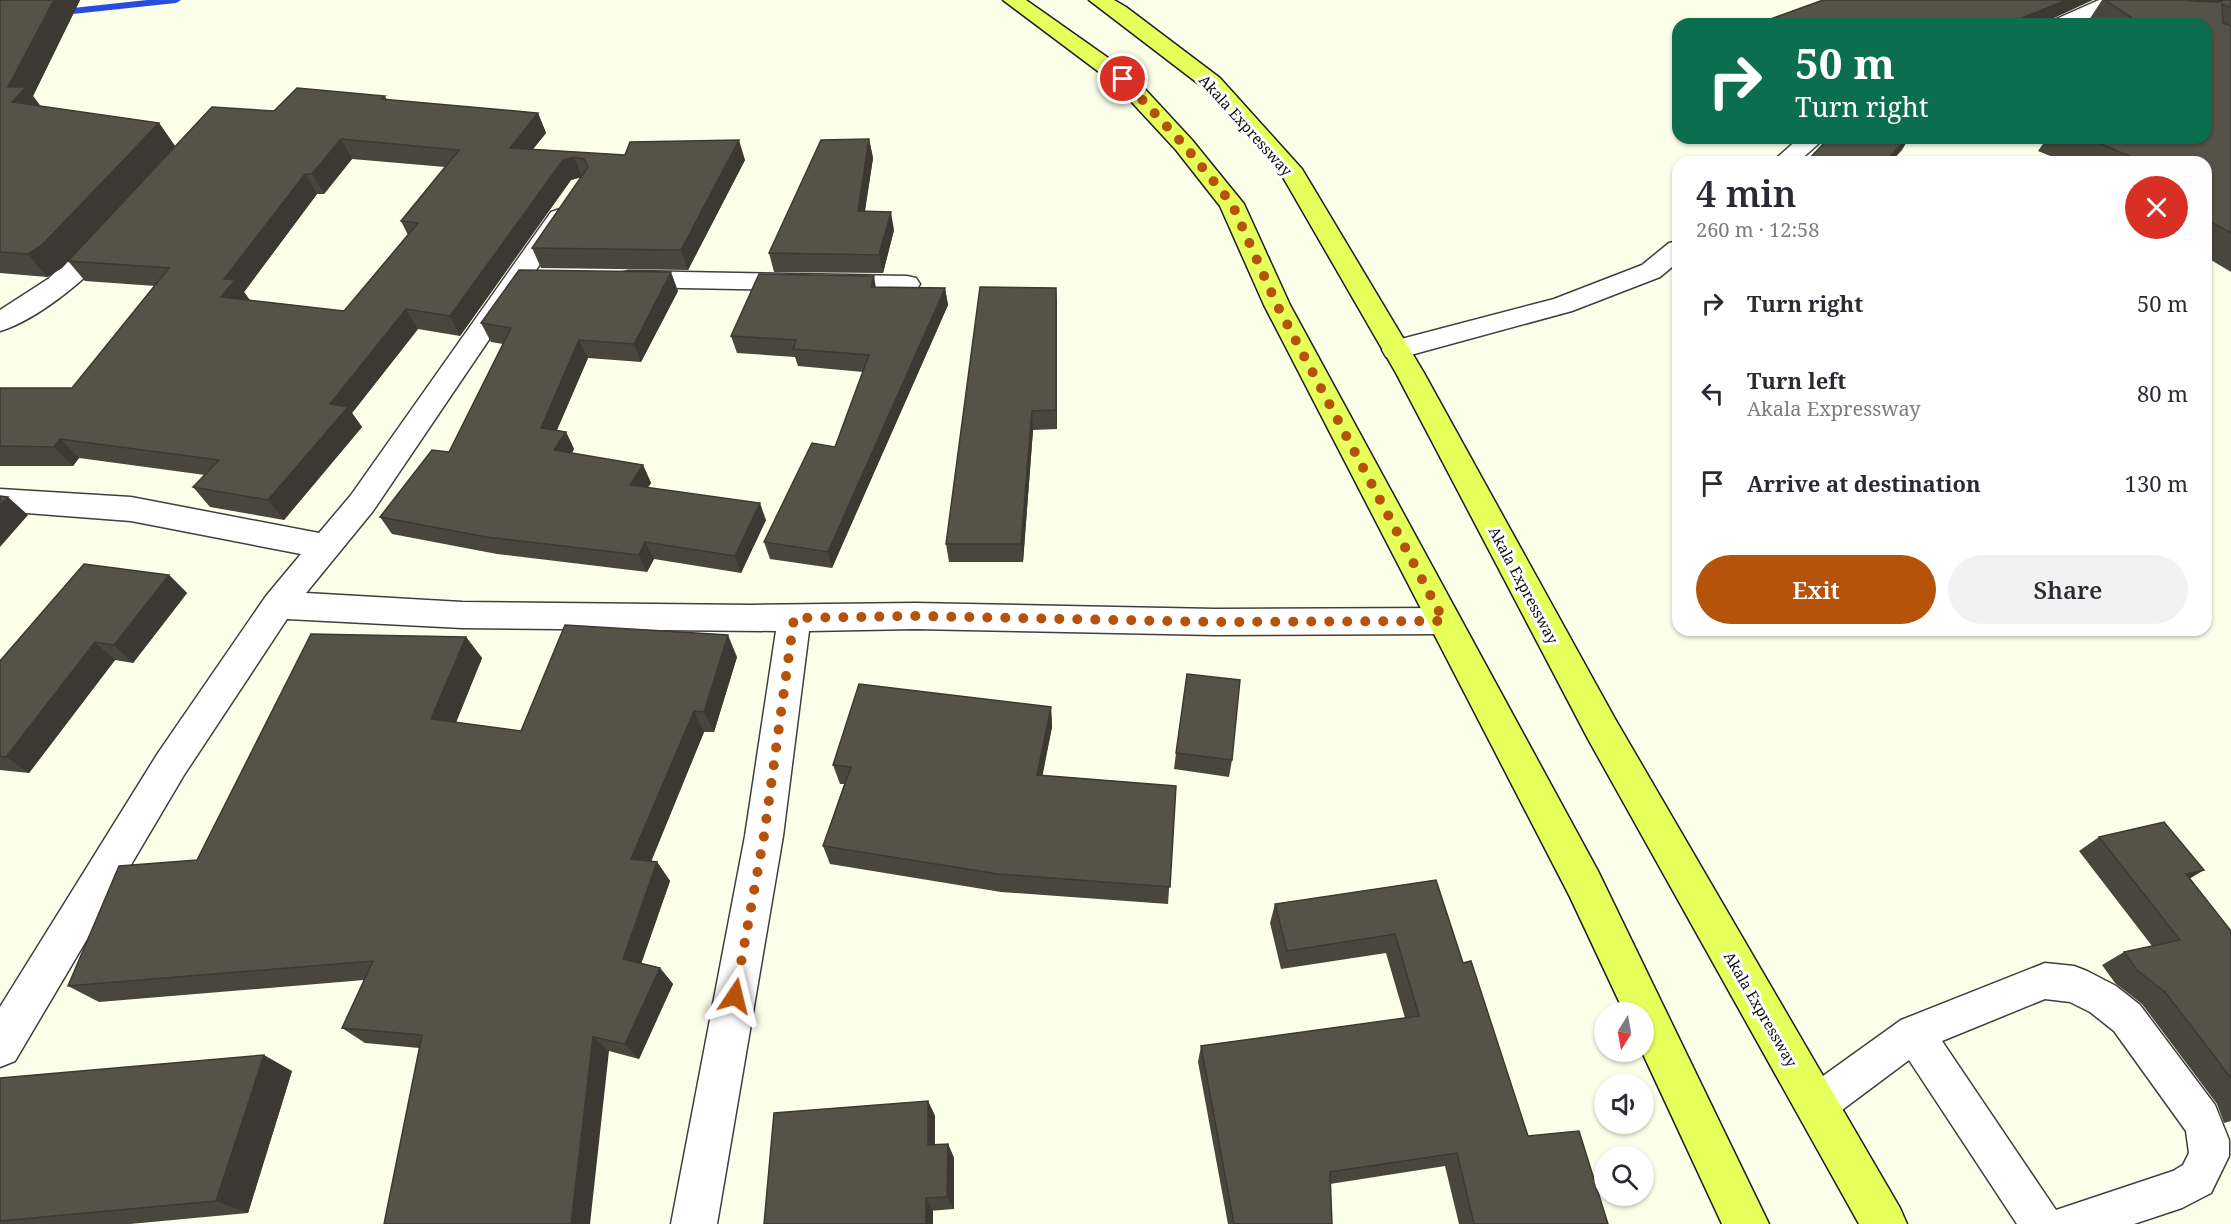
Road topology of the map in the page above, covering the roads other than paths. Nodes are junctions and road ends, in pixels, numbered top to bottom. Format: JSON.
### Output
{"nodes":[{"id":1,"x":1013,"y":0,"type":"edge"},
{"id":2,"x":1099,"y":0,"type":"edge"},
{"id":3,"x":2117,"y":0,"type":"edge"},
{"id":4,"x":2075,"y":18,"type":"edge"},
{"id":5,"x":1806,"y":144,"type":"edge"},
{"id":6,"x":1791,"y":156,"type":"edge"},
{"id":7,"x":576,"y":195,"type":"edge"},
{"id":8,"x":125,"y":219,"type":"edge"},
{"id":9,"x":1672,"y":254,"type":"edge"},
{"id":10,"x":601,"y":279,"type":"edge"},
{"id":11,"x":907,"y":284,"type":"dead end"},
{"id":12,"x":0,"y":322,"type":"edge"},
{"id":13,"x":1396,"y":350,"type":"junction"},
{"id":14,"x":0,"y":500,"type":"edge"},
{"id":15,"x":326,"y":547,"type":"junction"},
{"id":16,"x":278,"y":605,"type":"junction"},
{"id":17,"x":794,"y":618,"type":"junction"},
{"id":18,"x":1444,"y":621,"type":"junction"},
{"id":19,"x":1914,"y":1033,"type":"junction"},
{"id":20,"x":0,"y":1046,"type":"edge"},
{"id":21,"x":1816,"y":1105,"type":"junction"},
{"id":22,"x":694,"y":1224,"type":"edge"},
{"id":23,"x":1746,"y":1224,"type":"edge"},
{"id":24,"x":1884,"y":1224,"type":"edge"},
{"id":25,"x":2042,"y":1224,"type":"edge"},
{"id":26,"x":2071,"y":1224,"type":"edge"}],
"edges":[{"from":1,"to":18,"type":"main road"},
{"from":2,"to":13,"type":"main road","name":"Akala Expressway"},
{"from":3,"to":4,"type":"street"},
{"from":5,"to":6,"type":"street"},
{"from":7,"to":15,"type":"street"},
{"from":8,"to":12,"type":"street"},
{"from":9,"to":13,"type":"street"},
{"from":10,"to":11,"type":"street"},
{"from":13,"to":21,"type":"main road","name":"Akala Expressway"},
{"from":14,"to":15,"type":"street"},
{"from":15,"to":16,"type":"street"},
{"from":16,"to":17,"type":"street"},
{"from":16,"to":20,"type":"street"},
{"from":17,"to":18,"type":"street"},
{"from":17,"to":22,"type":"street"},
{"from":18,"to":23,"type":"main road"},
{"from":19,"to":21,"type":"lane"},
{"from":19,"to":25,"type":"lane"},
{"from":19,"to":26,"type":"lane"},
{"from":21,"to":24,"type":"main road","name":"Akala Expressway"}]}
